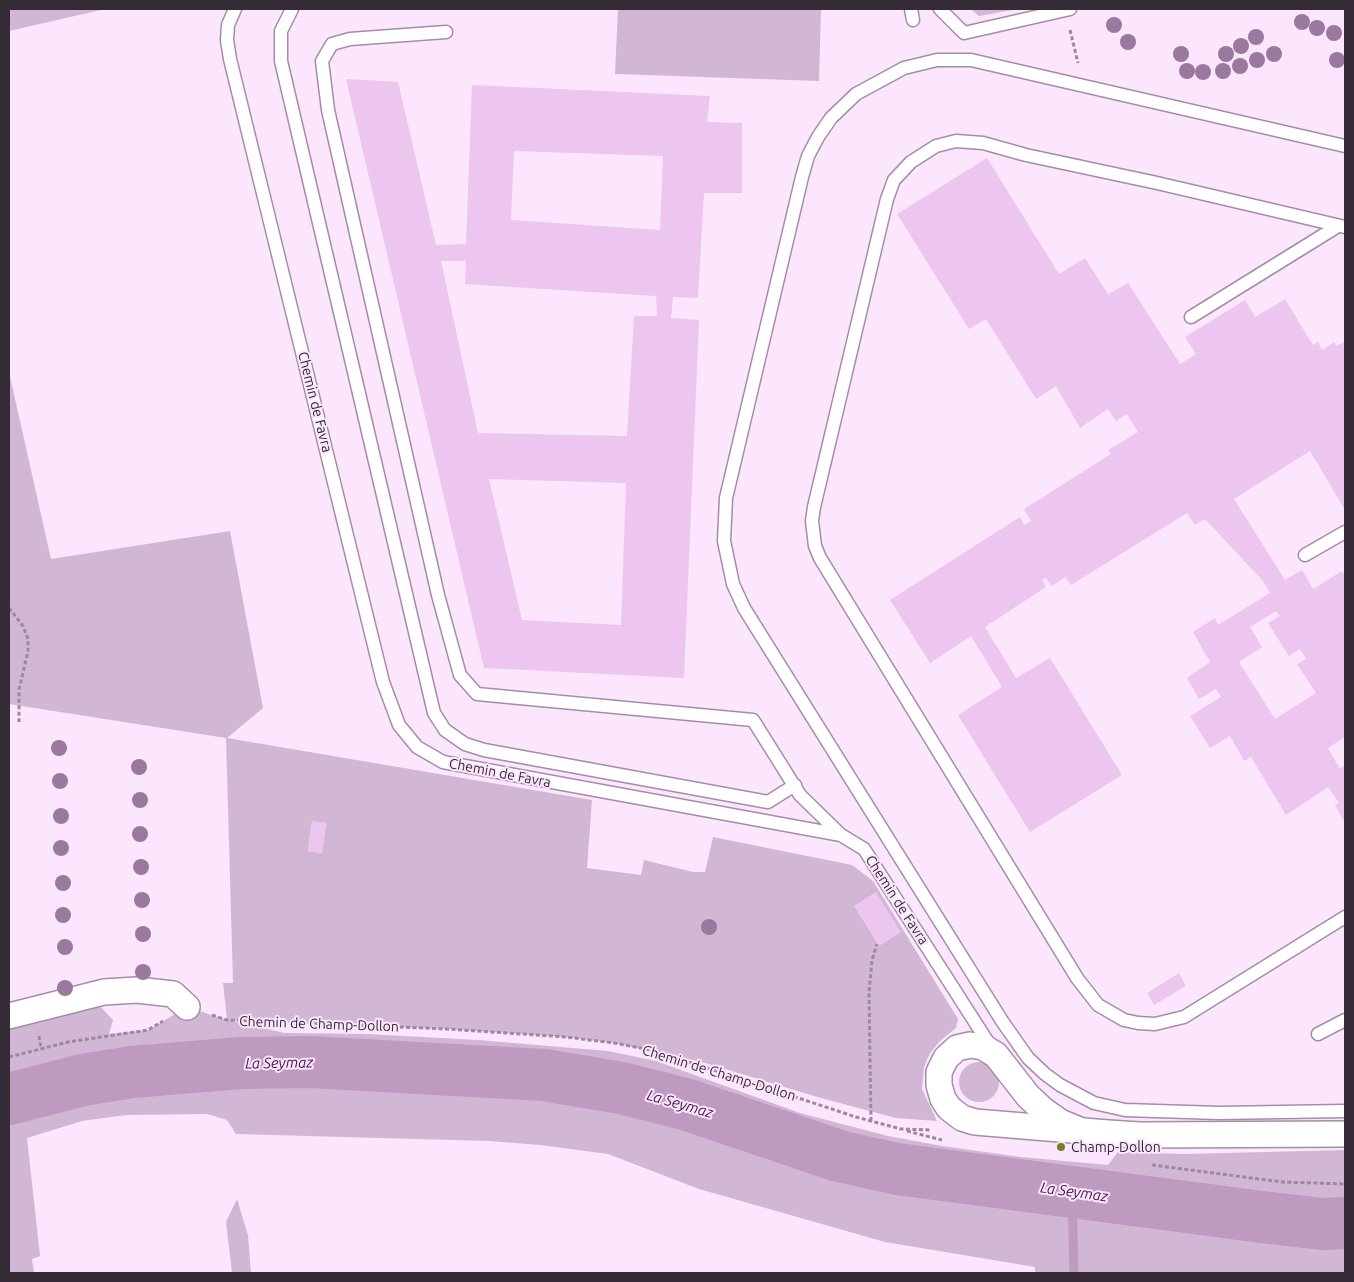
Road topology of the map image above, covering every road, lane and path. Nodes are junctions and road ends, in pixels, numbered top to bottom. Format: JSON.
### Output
{"nodes":[{"id":1,"x":235,"y":9,"type":"edge"},
{"id":2,"x":292,"y":9,"type":"edge"},
{"id":3,"x":940,"y":9,"type":"edge"},
{"id":4,"x":1070,"y":9,"type":"edge"},
{"id":5,"x":446,"y":32,"type":"dead end"},
{"id":6,"x":1345,"y":146,"type":"edge"},
{"id":7,"x":1342,"y":226,"type":"edge"},
{"id":8,"x":1191,"y":317,"type":"dead end"},
{"id":9,"x":1345,"y":532,"type":"edge"},
{"id":10,"x":1305,"y":555,"type":"dead end"},
{"id":11,"x":9,"y":608,"type":"edge"},
{"id":12,"x":19,"y":722,"type":"dead end"},
{"id":13,"x":794,"y":786,"type":"junction"},
{"id":14,"x":841,"y":835,"type":"junction"},
{"id":15,"x":1345,"y":917,"type":"edge"},
{"id":16,"x":877,"y":944,"type":"dead end"},
{"id":17,"x":187,"y":1007,"type":"junction"},
{"id":18,"x":9,"y":1016,"type":"edge"},
{"id":19,"x":1345,"y":1020,"type":"edge"},
{"id":20,"x":1318,"y":1034,"type":"dead end"},
{"id":21,"x":996,"y":1055,"type":"junction"},
{"id":22,"x":9,"y":1057,"type":"edge"},
{"id":23,"x":1345,"y":1111,"type":"edge"},
{"id":24,"x":871,"y":1121,"type":"junction"},
{"id":25,"x":932,"y":1129,"type":"dead end"},
{"id":26,"x":1082,"y":1131,"type":"junction"},
{"id":27,"x":1345,"y":1134,"type":"edge"}],
"edges":[{"from":1,"to":14,"type":"lane","name":"Chemin de Favra"},
{"from":2,"to":13,"type":"lane"},
{"from":3,"to":4,"type":"lane"},
{"from":5,"to":13,"type":"lane"},
{"from":6,"to":23,"type":"lane"},
{"from":7,"to":8,"type":"lane"},
{"from":7,"to":15,"type":"lane"},
{"from":9,"to":10,"type":"lane"},
{"from":11,"to":12,"type":"path"},
{"from":13,"to":14,"type":"lane"},
{"from":14,"to":21,"type":"lane","name":"Chemin de Favra"},
{"from":16,"to":24,"type":"path"},
{"from":17,"to":18,"type":"street"},
{"from":17,"to":22,"type":"path"},
{"from":17,"to":24,"type":"path","name":"Chemin de Champ-Dollon"},
{"from":19,"to":20,"type":"lane"},
{"from":21,"to":26,"type":"street","name":"Chemin de Favra"},
{"from":21,"to":26,"type":"street"},
{"from":24,"to":25,"type":"path","name":"Chemin de Champ-Dollon"},
{"from":26,"to":27,"type":"street"}]}
